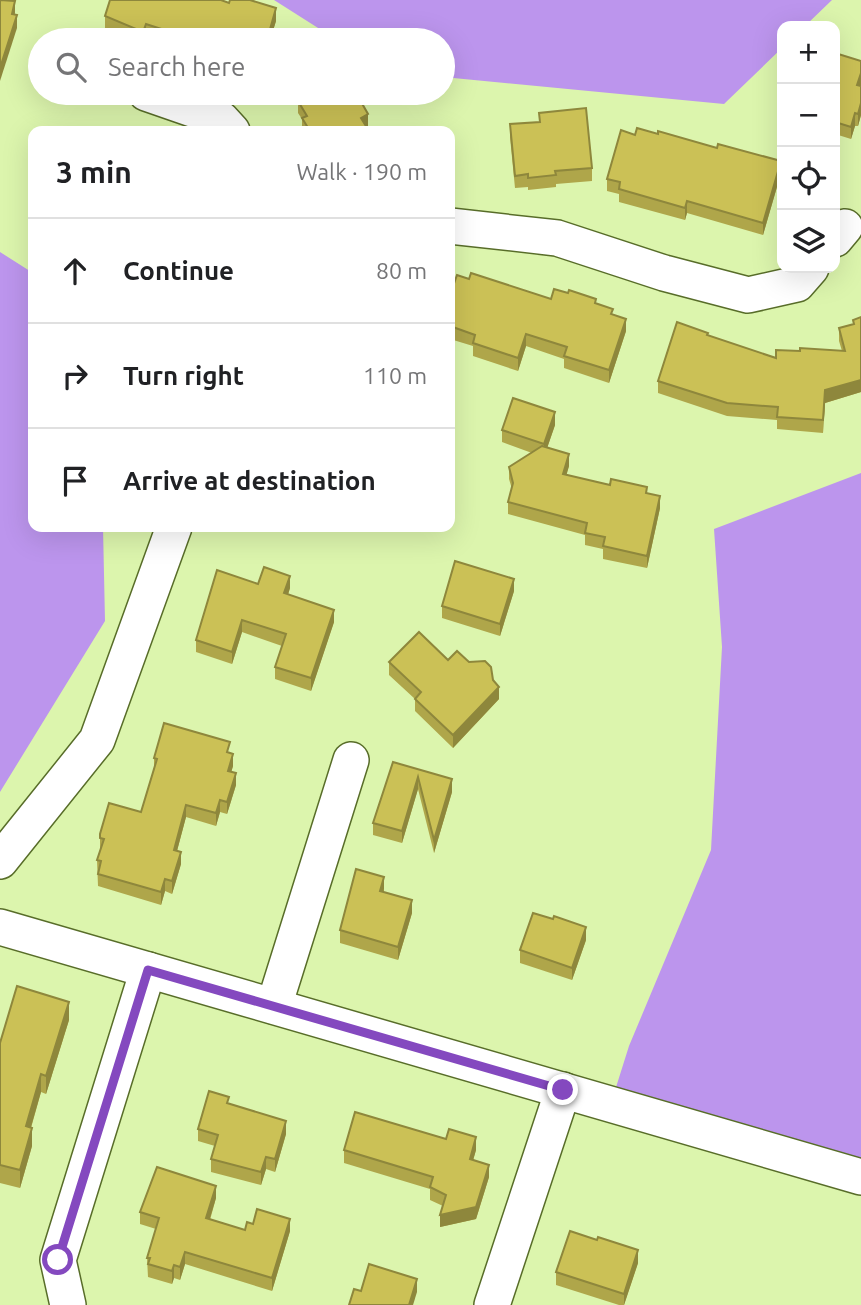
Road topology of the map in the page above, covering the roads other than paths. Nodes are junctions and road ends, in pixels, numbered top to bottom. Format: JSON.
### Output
{"nodes":[{"id":1,"x":181,"y":105,"type":"edge"},
{"id":2,"x":227,"y":126,"type":"edge"},
{"id":3,"x":455,"y":227,"type":"edge"},
{"id":4,"x":807,"y":273,"type":"edge"},
{"id":5,"x":172,"y":532,"type":"edge"},
{"id":6,"x":351,"y":760,"type":"dead end"},
{"id":7,"x":0,"y":861,"type":"edge"},
{"id":8,"x":0,"y":927,"type":"edge"},
{"id":9,"x":148,"y":970,"type":"junction"},
{"id":10,"x":274,"y":1006,"type":"junction"},
{"id":11,"x":563,"y":1090,"type":"junction"},
{"id":12,"x":861,"y":1177,"type":"edge"},
{"id":13,"x":68,"y":1305,"type":"edge"},
{"id":14,"x":492,"y":1305,"type":"edge"}],
"edges":[{"from":1,"to":2,"type":"street"},
{"from":3,"to":4,"type":"street"},
{"from":5,"to":7,"type":"street"},
{"from":6,"to":10,"type":"street"},
{"from":8,"to":9,"type":"street"},
{"from":9,"to":10,"type":"street"},
{"from":9,"to":13,"type":"street"},
{"from":10,"to":11,"type":"street"},
{"from":11,"to":12,"type":"street"},
{"from":11,"to":14,"type":"street"}]}
